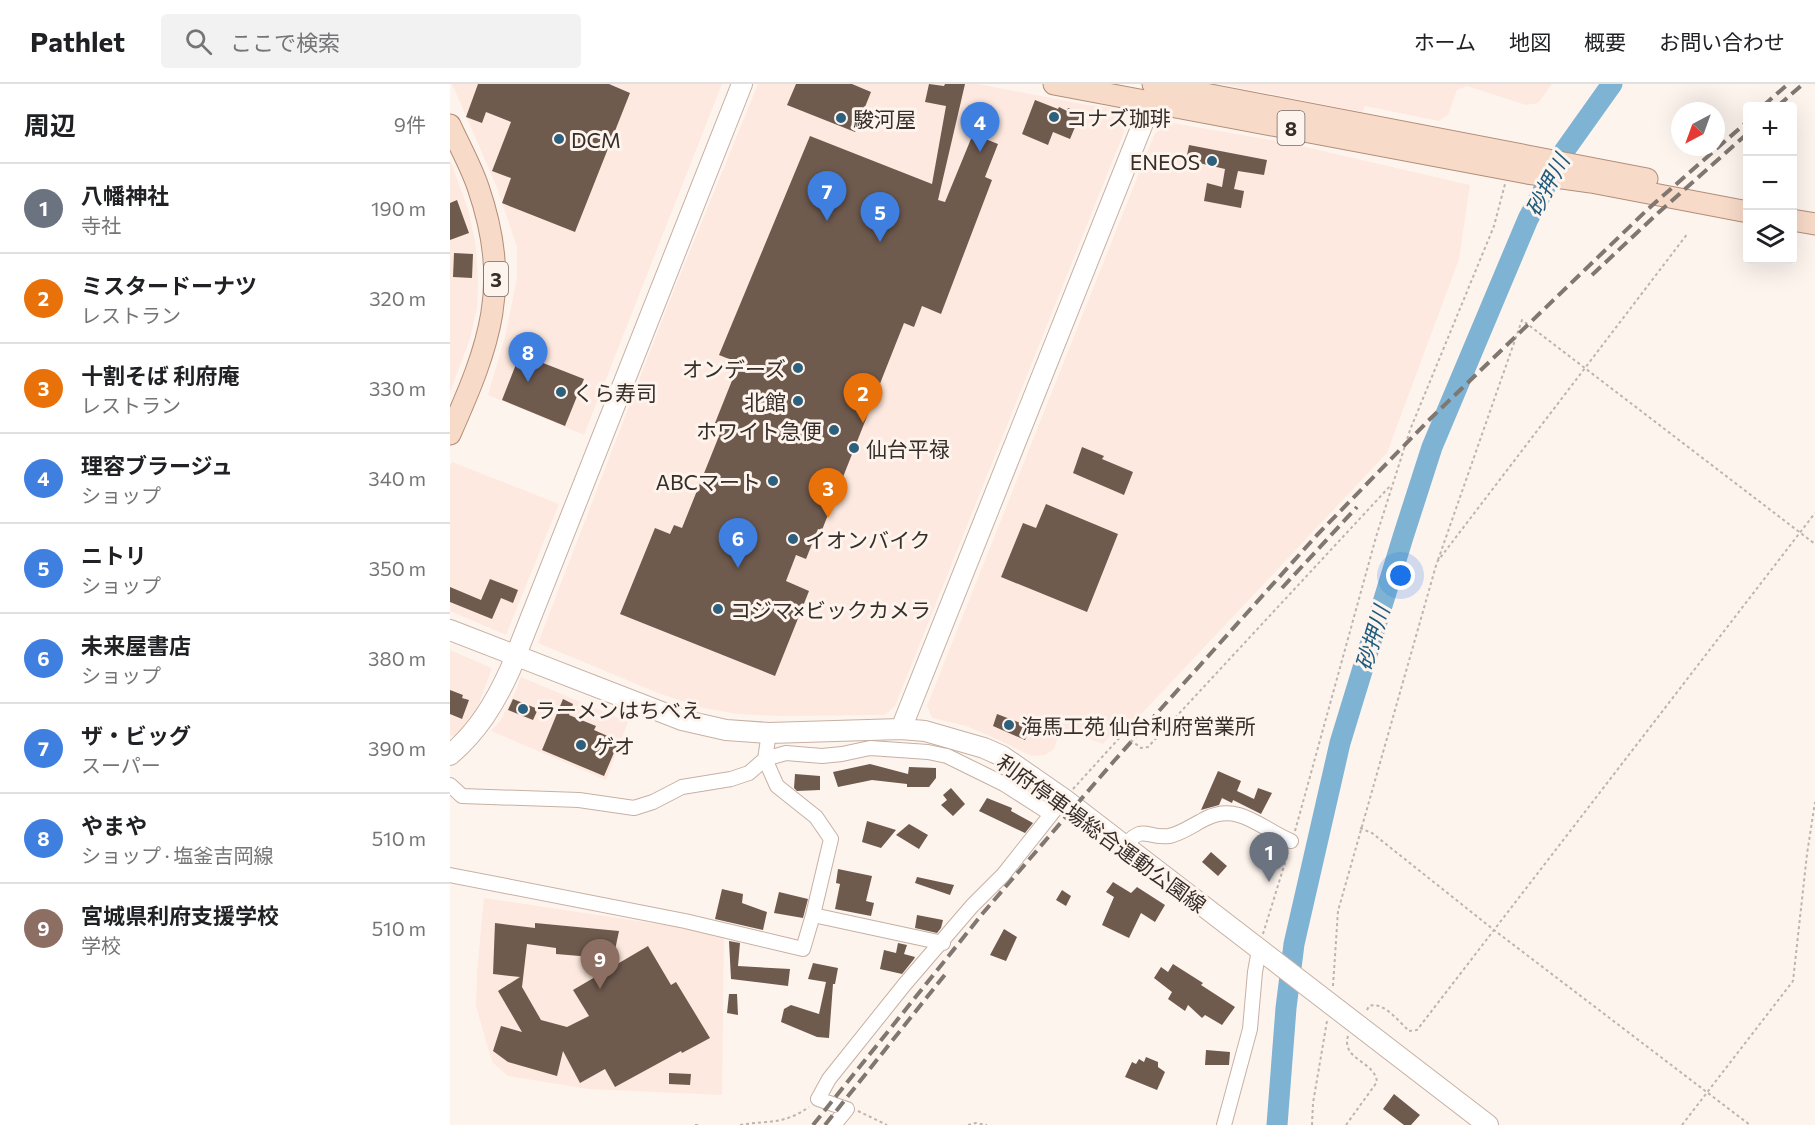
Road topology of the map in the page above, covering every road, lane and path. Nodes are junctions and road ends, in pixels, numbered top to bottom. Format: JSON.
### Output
{"nodes":[{"id":1,"x":742,"y":84,"type":"edge"},
{"id":2,"x":1054,"y":84,"type":"edge"},
{"id":3,"x":1155,"y":89,"type":"edge"},
{"id":4,"x":450,"y":125,"type":"edge"},
{"id":5,"x":1524,"y":166,"type":"junction"},
{"id":6,"x":1595,"y":175,"type":"junction"},
{"id":7,"x":1743,"y":199,"type":"edge"},
{"id":8,"x":1797,"y":209,"type":"edge"},
{"id":9,"x":1743,"y":211,"type":"edge"},
{"id":10,"x":1815,"y":212,"type":"edge"},
{"id":11,"x":1797,"y":221,"type":"edge"},
{"id":12,"x":1815,"y":225,"type":"edge"},
{"id":13,"x":1688,"y":232,"type":"dead end"},
{"id":14,"x":1586,"y":368,"type":"junction"},
{"id":15,"x":450,"y":434,"type":"edge"},
{"id":16,"x":1393,"y":483,"type":"junction"},
{"id":17,"x":1815,"y":513,"type":"edge"},
{"id":18,"x":1800,"y":532,"type":"junction"},
{"id":19,"x":1815,"y":544,"type":"edge"},
{"id":20,"x":1437,"y":562,"type":"junction"},
{"id":21,"x":450,"y":630,"type":"edge"},
{"id":22,"x":515,"y":656,"type":"junction"},
{"id":23,"x":901,"y":729,"type":"junction"},
{"id":24,"x":769,"y":733,"type":"junction"},
{"id":25,"x":450,"y":755,"type":"edge"},
{"id":26,"x":765,"y":759,"type":"junction"},
{"id":27,"x":450,"y":785,"type":"edge"},
{"id":28,"x":1064,"y":799,"type":"junction"},
{"id":29,"x":1815,"y":802,"type":"edge"},
{"id":30,"x":1051,"y":814,"type":"junction"},
{"id":31,"x":1360,"y":828,"type":"junction"},
{"id":32,"x":1292,"y":841,"type":"junction"},
{"id":33,"x":1124,"y":846,"type":"junction"},
{"id":34,"x":450,"y":875,"type":"edge"},
{"id":35,"x":813,"y":915,"type":"junction"},
{"id":36,"x":1494,"y":930,"type":"junction"},
{"id":37,"x":943,"y":942,"type":"junction"},
{"id":38,"x":1264,"y":954,"type":"junction"},
{"id":39,"x":1326,"y":1001,"type":"junction"},
{"id":40,"x":1366,"y":1010,"type":"dead end"},
{"id":41,"x":1348,"y":1036,"type":"dead end"},
{"id":42,"x":1707,"y":1092,"type":"junction"},
{"id":43,"x":818,"y":1099,"type":"junction"},
{"id":44,"x":847,"y":1109,"type":"junction"},
{"id":45,"x":740,"y":1125,"type":"edge"},
{"id":46,"x":834,"y":1125,"type":"edge"},
{"id":47,"x":887,"y":1125,"type":"edge"},
{"id":48,"x":968,"y":1125,"type":"edge"},
{"id":49,"x":987,"y":1125,"type":"edge"},
{"id":50,"x":1224,"y":1125,"type":"edge"},
{"id":51,"x":1312,"y":1125,"type":"edge"},
{"id":52,"x":1346,"y":1125,"type":"edge"},
{"id":53,"x":1488,"y":1125,"type":"edge"},
{"id":54,"x":1682,"y":1125,"type":"edge"},
{"id":55,"x":1750,"y":1125,"type":"edge"}],
"edges":[{"from":1,"to":22,"type":"street"},
{"from":2,"to":3,"type":"main road","number":"8"},
{"from":3,"to":5,"type":"main road","number":"8"},
{"from":3,"to":5,"type":"main road","number":"8"},
{"from":3,"to":23,"type":"street"},
{"from":4,"to":15,"type":"main road","number":"3"},
{"from":5,"to":6,"type":"main road","number":"8"},
{"from":5,"to":16,"type":"path"},
{"from":6,"to":7,"type":"main road","number":"8"},
{"from":6,"to":9,"type":"main road","number":"8"},
{"from":8,"to":10,"type":"main road"},
{"from":11,"to":12,"type":"main road"},
{"from":13,"to":14,"type":"path"},
{"from":14,"to":18,"type":"path"},
{"from":14,"to":20,"type":"path"},
{"from":14,"to":20,"type":"path"},
{"from":16,"to":28,"type":"path"},
{"from":16,"to":32,"type":"path"},
{"from":17,"to":18,"type":"path"},
{"from":18,"to":19,"type":"path"},
{"from":18,"to":36,"type":"path"},
{"from":20,"to":31,"type":"path"},
{"from":21,"to":22,"type":"street","name":"利府停車場総合運動公園線"},
{"from":22,"to":24,"type":"street","name":"利府停車場総合運動公園線"},
{"from":22,"to":25,"type":"street"},
{"from":23,"to":24,"type":"street","name":"利府停車場総合運動公園線"},
{"from":23,"to":28,"type":"street","name":"利府停車場総合運動公園線"},
{"from":24,"to":26,"type":"street"},
{"from":26,"to":27,"type":"street"},
{"from":26,"to":30,"type":"street"},
{"from":26,"to":35,"type":"street"},
{"from":28,"to":30,"type":"street"},
{"from":28,"to":33,"type":"street","name":"利府停車場総合運動公園線"},
{"from":29,"to":42,"type":"path"},
{"from":30,"to":37,"type":"street"},
{"from":31,"to":36,"type":"path"},
{"from":31,"to":39,"type":"path"},
{"from":32,"to":33,"type":"street"},
{"from":32,"to":38,"type":"path"},
{"from":33,"to":38,"type":"street","name":"利府停車場総合運動公園線"},
{"from":34,"to":35,"type":"street"},
{"from":35,"to":37,"type":"street"},
{"from":36,"to":40,"type":"path"},
{"from":36,"to":42,"type":"path"},
{"from":37,"to":43,"type":"street"},
{"from":38,"to":39,"type":"street","name":"利府停車場総合運動公園線"},
{"from":38,"to":50,"type":"street"},
{"from":39,"to":51,"type":"path"},
{"from":39,"to":53,"type":"street","name":"利府停車場総合運動公園線"},
{"from":41,"to":52,"type":"path"},
{"from":42,"to":54,"type":"path"},
{"from":42,"to":55,"type":"path"},
{"from":43,"to":44,"type":"street"},
{"from":43,"to":45,"type":"path"},
{"from":44,"to":46,"type":"street"},
{"from":44,"to":47,"type":"path"},
{"from":48,"to":49,"type":"path"}]}
